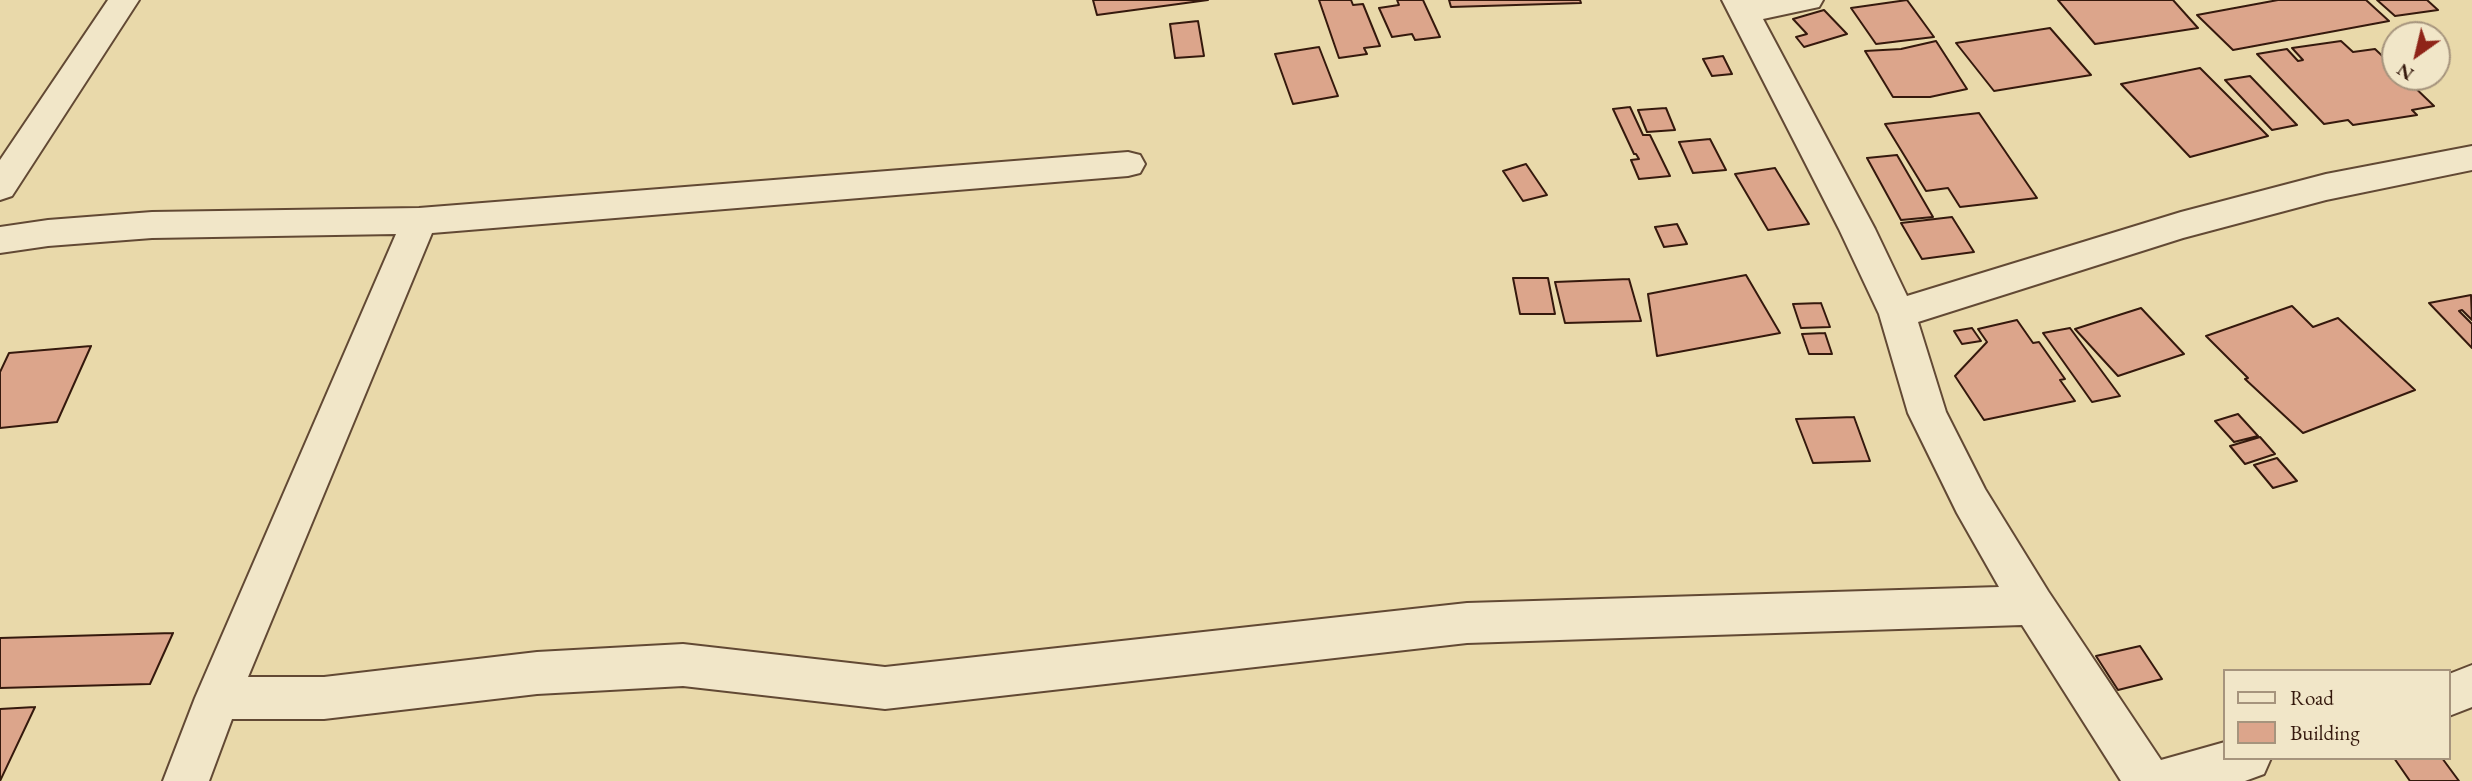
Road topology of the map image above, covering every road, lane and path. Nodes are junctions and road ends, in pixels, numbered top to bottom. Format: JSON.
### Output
{"nodes":[{"id":1,"x":124,"y":0,"type":"edge"},
{"id":2,"x":1808,"y":0,"type":"edge"},
{"id":3,"x":1740,"y":7,"type":"edge"},
{"id":4,"x":2472,"y":158,"type":"edge"},
{"id":5,"x":1128,"y":164,"type":"dead end"},
{"id":6,"x":0,"y":187,"type":"edge"},
{"id":7,"x":419,"y":222,"type":"junction"},
{"id":8,"x":0,"y":240,"type":"edge"},
{"id":9,"x":1897,"y":314,"type":"junction"},
{"id":10,"x":2033,"y":604,"type":"junction"},
{"id":11,"x":2472,"y":686,"type":"edge"},
{"id":12,"x":2451,"y":694,"type":"edge"},
{"id":13,"x":217,"y":698,"type":"junction"},
{"id":14,"x":2241,"y":760,"type":"edge"},
{"id":15,"x":186,"y":781,"type":"edge"},
{"id":16,"x":2148,"y":781,"type":"edge"},
{"id":17,"x":2165,"y":781,"type":"edge"}],
"edges":[{"from":1,"to":6,"type":"street"},
{"from":2,"to":3,"type":"street"},
{"from":3,"to":9,"type":"street"},
{"from":4,"to":9,"type":"street"},
{"from":5,"to":7,"type":"street"},
{"from":7,"to":8,"type":"street"},
{"from":7,"to":13,"type":"street"},
{"from":9,"to":10,"type":"street"},
{"from":10,"to":13,"type":"street"},
{"from":10,"to":16,"type":"street"},
{"from":11,"to":12,"type":"street"},
{"from":13,"to":15,"type":"street"},
{"from":14,"to":17,"type":"street"}]}
